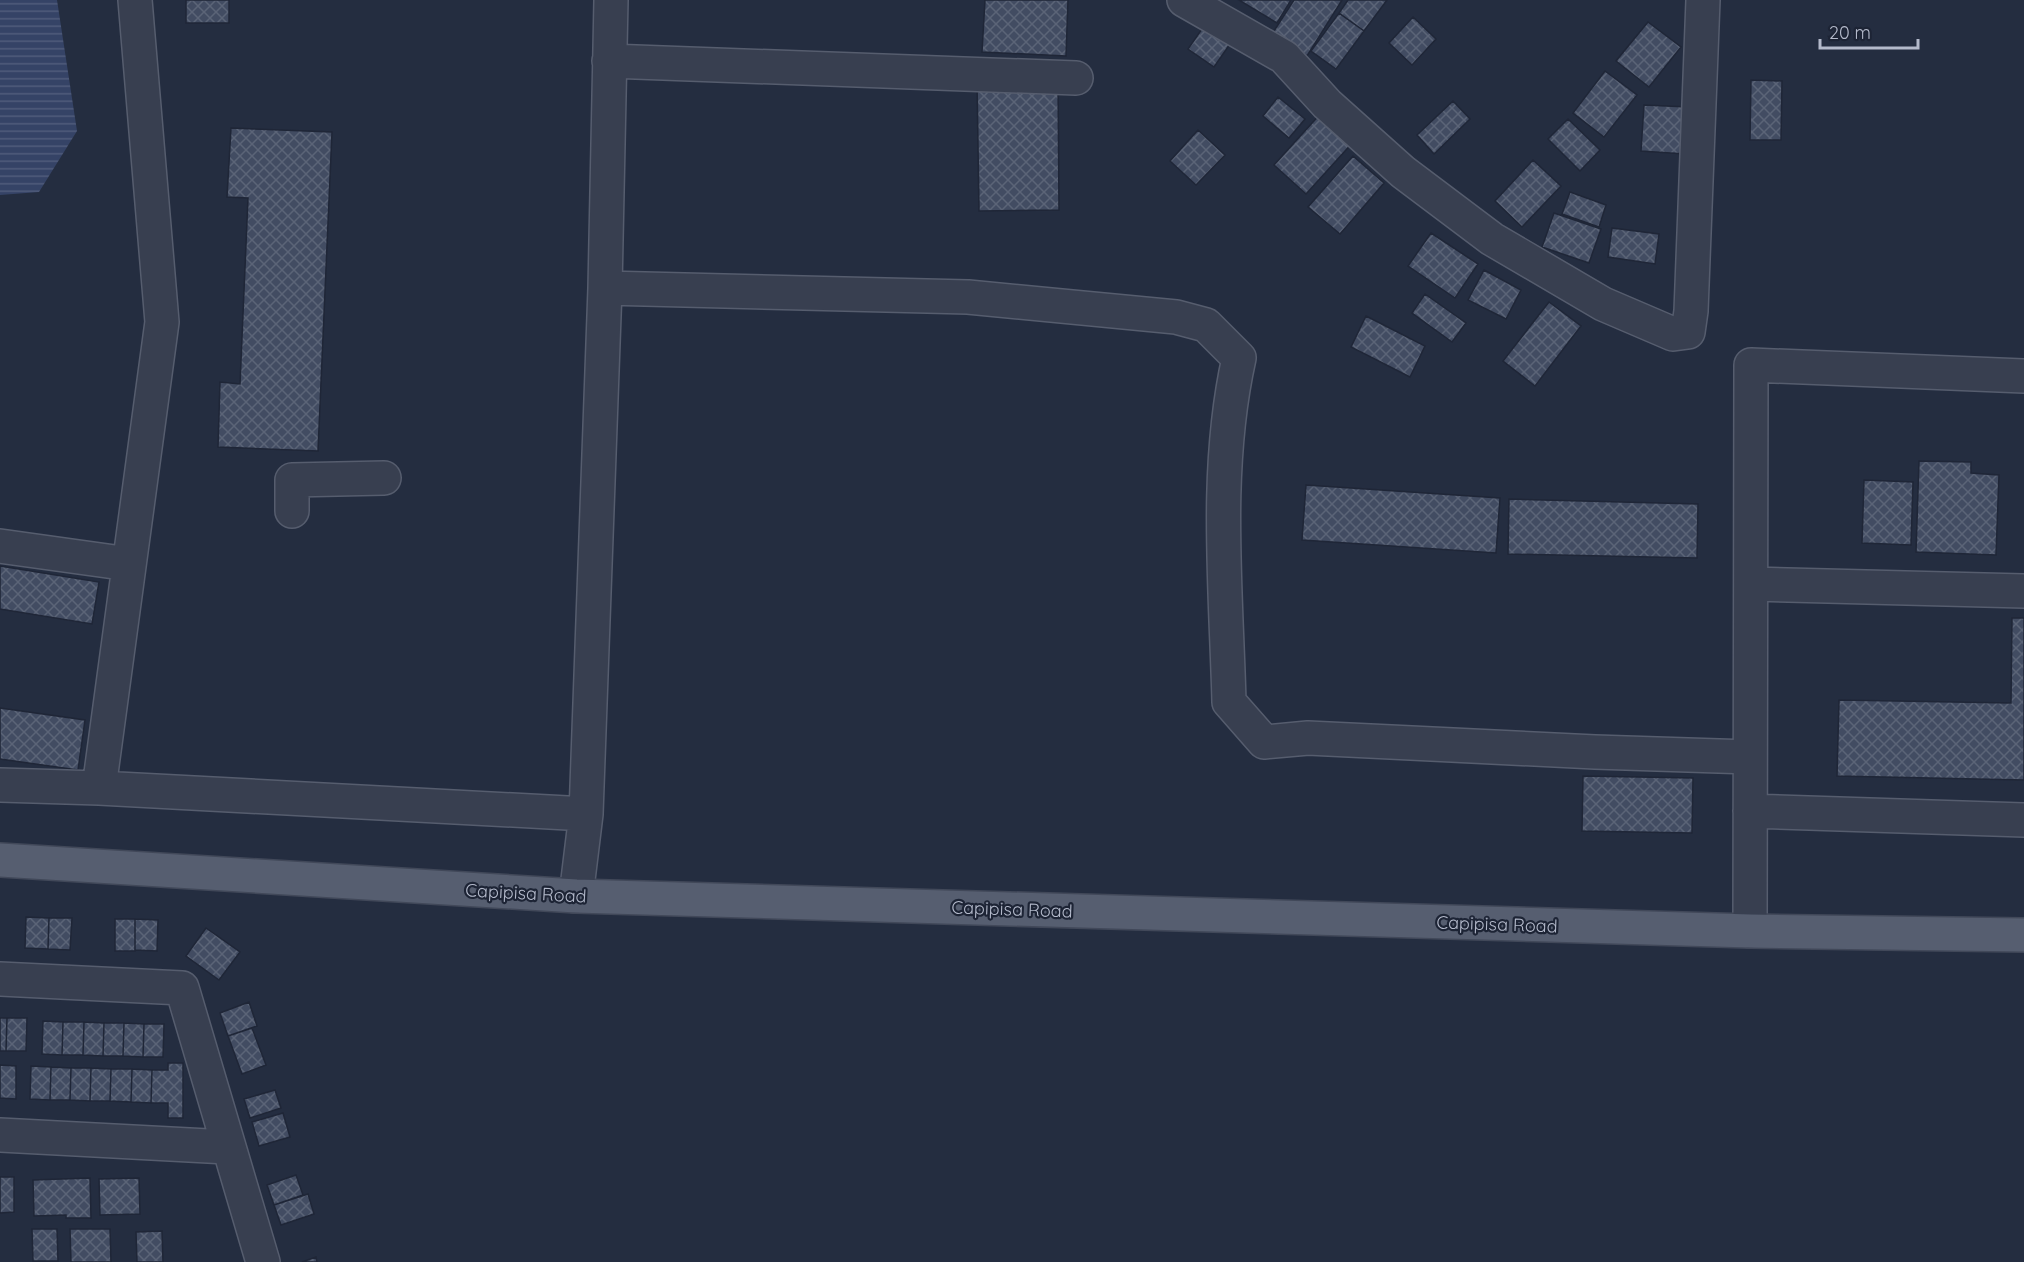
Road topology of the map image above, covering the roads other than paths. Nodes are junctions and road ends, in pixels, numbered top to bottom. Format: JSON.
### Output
{"nodes":[{"id":1,"x":135,"y":0,"type":"edge"},
{"id":2,"x":611,"y":0,"type":"edge"},
{"id":3,"x":1184,"y":0,"type":"edge"},
{"id":4,"x":1703,"y":0,"type":"edge"},
{"id":5,"x":609,"y":61,"type":"junction"},
{"id":6,"x":1076,"y":78,"type":"dead end"},
{"id":7,"x":605,"y":288,"type":"junction"},
{"id":8,"x":2024,"y":376,"type":"edge"},
{"id":9,"x":384,"y":478,"type":"dead end"},
{"id":10,"x":292,"y":511,"type":"dead end"},
{"id":11,"x":0,"y":546,"type":"edge"},
{"id":12,"x":129,"y":564,"type":"junction"},
{"id":13,"x":1751,"y":584,"type":"junction"},
{"id":14,"x":2024,"y":591,"type":"edge"},
{"id":15,"x":1750,"y":757,"type":"junction"},
{"id":16,"x":0,"y":785,"type":"edge"},
{"id":17,"x":99,"y":788,"type":"junction"},
{"id":18,"x":1750,"y":811,"type":"junction"},
{"id":19,"x":586,"y":814,"type":"junction"},
{"id":20,"x":2024,"y":820,"type":"edge"},
{"id":21,"x":0,"y":860,"type":"edge"},
{"id":22,"x":576,"y":896,"type":"junction"},
{"id":23,"x":1750,"y":931,"type":"junction"},
{"id":24,"x":2024,"y":935,"type":"edge"},
{"id":25,"x":0,"y":979,"type":"edge"},
{"id":26,"x":0,"y":1135,"type":"edge"},
{"id":27,"x":228,"y":1147,"type":"junction"},
{"id":28,"x":263,"y":1262,"type":"edge"}],
"edges":[{"from":1,"to":12,"type":"street"},
{"from":2,"to":5,"type":"street"},
{"from":3,"to":4,"type":"street"},
{"from":5,"to":6,"type":"street"},
{"from":5,"to":7,"type":"street"},
{"from":7,"to":15,"type":"street"},
{"from":7,"to":19,"type":"street"},
{"from":8,"to":13,"type":"street"},
{"from":9,"to":10,"type":"street"},
{"from":11,"to":12,"type":"street"},
{"from":12,"to":17,"type":"street"},
{"from":13,"to":14,"type":"street"},
{"from":13,"to":15,"type":"street"},
{"from":15,"to":18,"type":"street"},
{"from":16,"to":17,"type":"street"},
{"from":17,"to":19,"type":"street"},
{"from":18,"to":20,"type":"street"},
{"from":18,"to":23,"type":"street"},
{"from":19,"to":22,"type":"street"},
{"from":21,"to":22,"type":"main road","name":"Capipisa Road"},
{"from":22,"to":23,"type":"main road","name":"Capipisa Road"},
{"from":23,"to":24,"type":"main road","name":"Capipisa Road"},
{"from":25,"to":27,"type":"street"},
{"from":26,"to":27,"type":"street"},
{"from":27,"to":28,"type":"street"}]}
